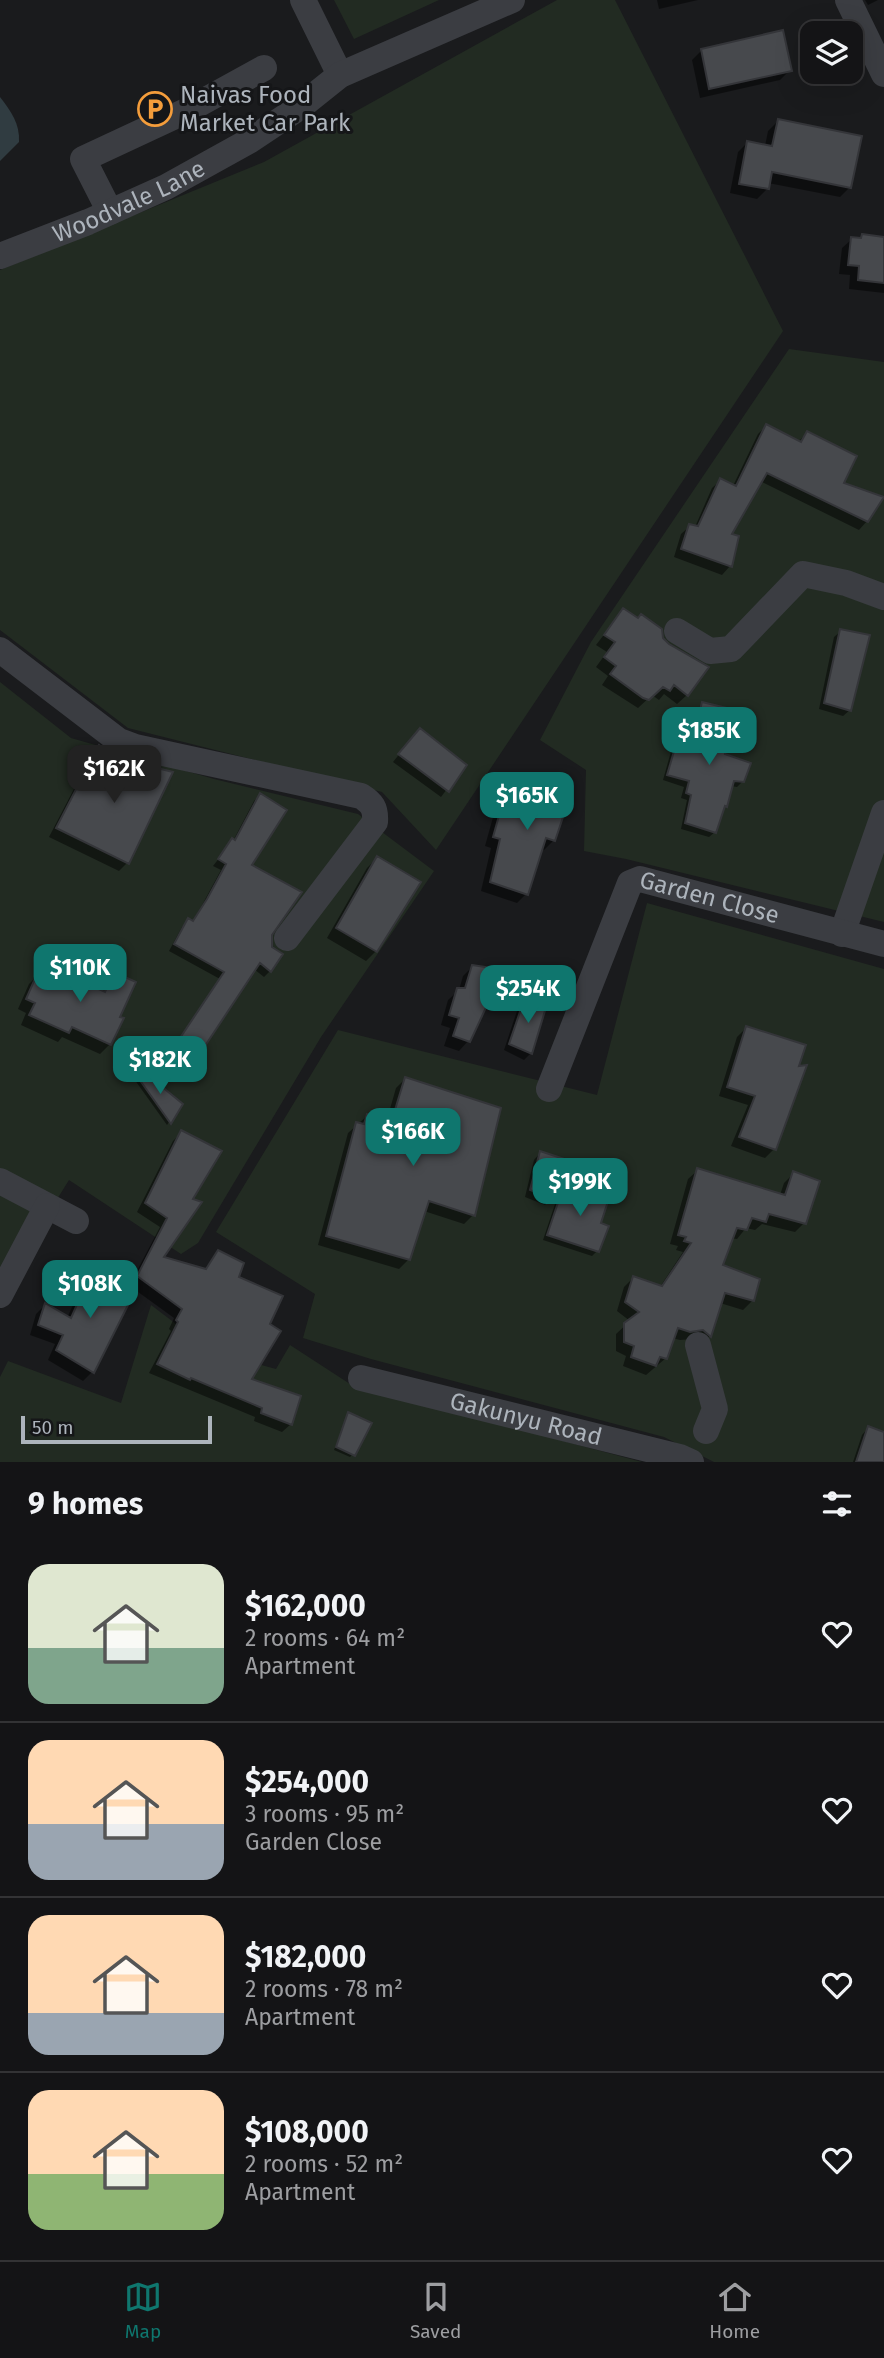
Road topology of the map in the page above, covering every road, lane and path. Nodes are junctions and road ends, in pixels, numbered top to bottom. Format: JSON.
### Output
{"nodes":[{"id":1,"x":303,"y":0,"type":"edge"},
{"id":2,"x":512,"y":0,"type":"edge"},
{"id":3,"x":848,"y":0,"type":"edge"},
{"id":4,"x":264,"y":68,"type":"dead end"},
{"id":5,"x":884,"y":74,"type":"edge"},
{"id":6,"x":340,"y":75,"type":"junction"},
{"id":7,"x":110,"y":212,"type":"junction"},
{"id":8,"x":0,"y":256,"type":"edge"},
{"id":9,"x":884,"y":597,"type":"edge"},
{"id":10,"x":677,"y":631,"type":"dead end"},
{"id":11,"x":0,"y":650,"type":"edge"},
{"id":12,"x":884,"y":813,"type":"edge"},
{"id":13,"x":842,"y":934,"type":"junction"},
{"id":14,"x":287,"y":939,"type":"dead end"},
{"id":15,"x":884,"y":944,"type":"edge"},
{"id":16,"x":550,"y":1089,"type":"dead end"},
{"id":17,"x":0,"y":1181,"type":"edge"},
{"id":18,"x":47,"y":1206,"type":"junction"},
{"id":19,"x":76,"y":1221,"type":"dead end"},
{"id":20,"x":0,"y":1295,"type":"edge"},
{"id":21,"x":698,"y":1345,"type":"dead end"},
{"id":22,"x":361,"y":1378,"type":"dead end"},
{"id":23,"x":698,"y":1451,"type":"edge"}],
"edges":[{"from":1,"to":6,"type":"street"},
{"from":2,"to":6,"type":"street","name":"Woodvale Lane"},
{"from":3,"to":5,"type":"street"},
{"from":4,"to":7,"type":"street"},
{"from":6,"to":7,"type":"street","name":"Woodvale Lane"},
{"from":7,"to":8,"type":"street","name":"Woodvale Lane"},
{"from":9,"to":10,"type":"street"},
{"from":11,"to":14,"type":"street"},
{"from":12,"to":13,"type":"street"},
{"from":13,"to":15,"type":"street","name":"Garden Close"},
{"from":13,"to":16,"type":"street","name":"Garden Close"},
{"from":17,"to":18,"type":"street"},
{"from":18,"to":19,"type":"street"},
{"from":18,"to":20,"type":"street"},
{"from":21,"to":23,"type":"street"},
{"from":22,"to":23,"type":"street","name":"Gakunyu Road"}]}
